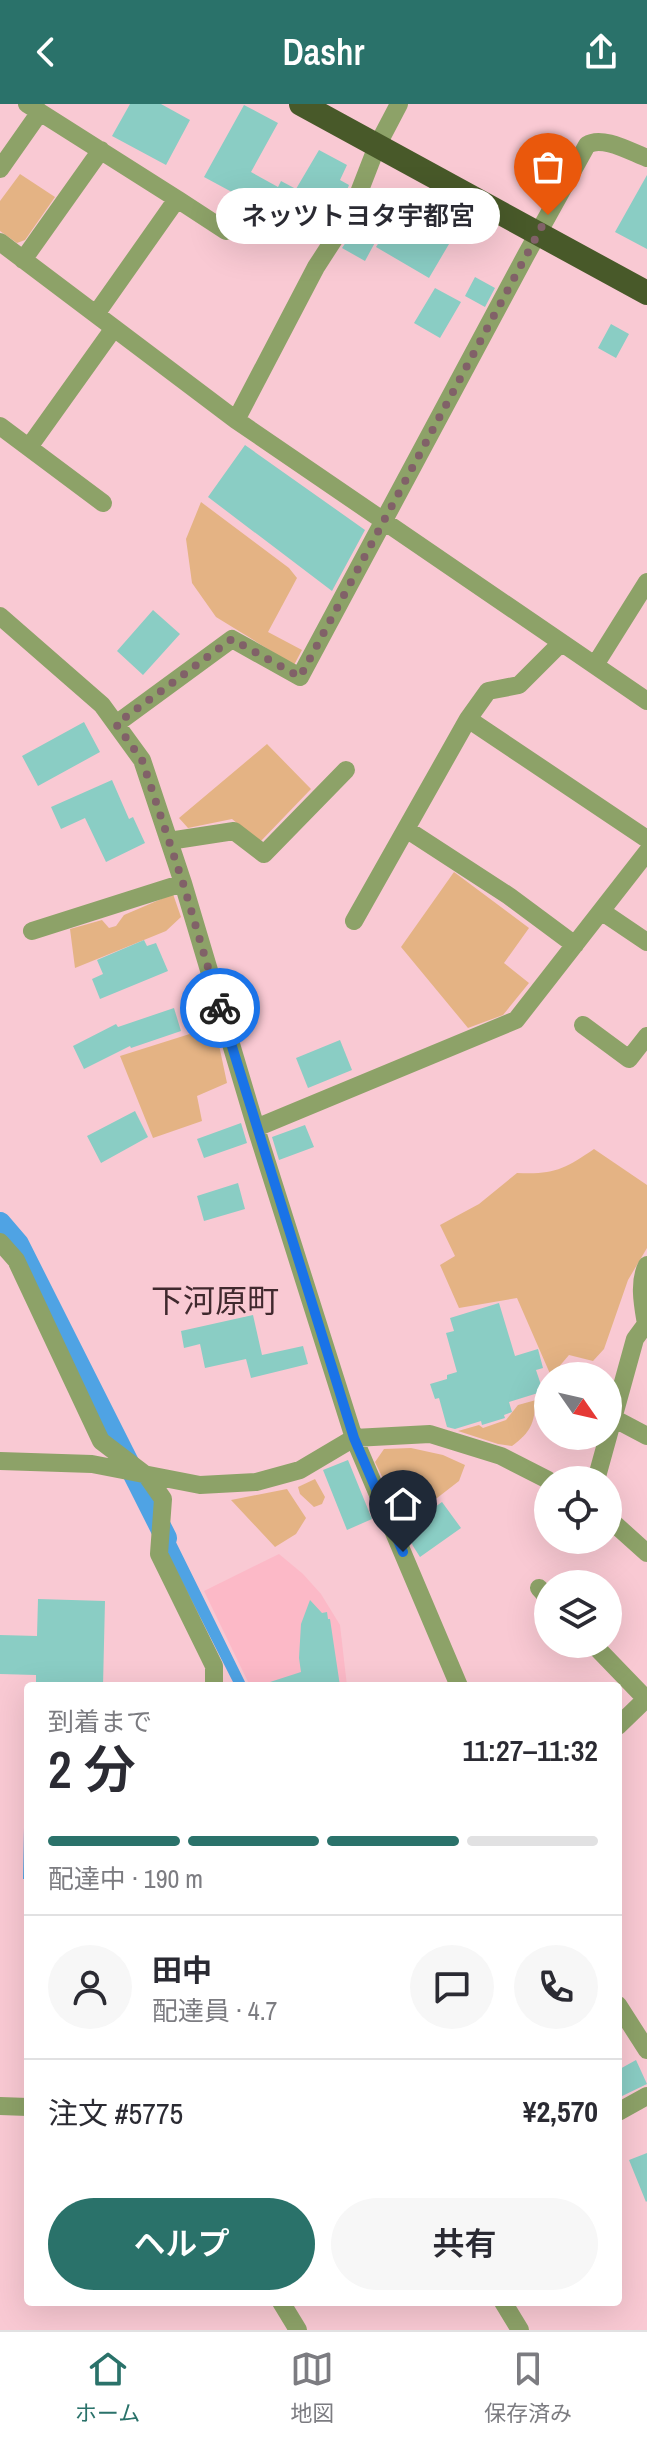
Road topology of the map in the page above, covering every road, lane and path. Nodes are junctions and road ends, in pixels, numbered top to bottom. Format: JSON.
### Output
{"nodes":[{"id":1,"x":301,"y":104,"type":"edge"},
{"id":2,"x":399,"y":104,"type":"edge"},
{"id":3,"x":34,"y":108,"type":"edge"},
{"id":4,"x":377,"y":146,"type":"junction"},
{"id":5,"x":101,"y":150,"type":"junction"},
{"id":6,"x":647,"y":158,"type":"edge"},
{"id":7,"x":0,"y":169,"type":"edge"},
{"id":8,"x":177,"y":199,"type":"junction"},
{"id":9,"x":226,"y":231,"type":"dead end"},
{"id":10,"x":537,"y":234,"type":"junction"},
{"id":11,"x":0,"y":242,"type":"edge"},
{"id":12,"x":23,"y":260,"type":"junction"},
{"id":13,"x":647,"y":293,"type":"edge"},
{"id":14,"x":96,"y":314,"type":"junction"},
{"id":15,"x":114,"y":328,"type":"junction"},
{"id":16,"x":236,"y":420,"type":"junction"},
{"id":17,"x":0,"y":426,"type":"edge"},
{"id":18,"x":29,"y":447,"type":"junction"},
{"id":19,"x":103,"y":503,"type":"dead end"},
{"id":20,"x":383,"y":521,"type":"junction"},
{"id":21,"x":647,"y":582,"type":"edge"},
{"id":22,"x":0,"y":616,"type":"edge"},
{"id":23,"x":561,"y":643,"type":"junction"},
{"id":24,"x":595,"y":665,"type":"junction"},
{"id":25,"x":647,"y":701,"type":"edge"},
{"id":26,"x":468,"y":719,"type":"junction"},
{"id":27,"x":116,"y":724,"type":"junction"},
{"id":28,"x":346,"y":770,"type":"dead end"},
{"id":29,"x":406,"y":829,"type":"junction"},
{"id":30,"x":647,"y":839,"type":"edge"},
{"id":31,"x":169,"y":841,"type":"junction"},
{"id":32,"x":647,"y":852,"type":"edge"},
{"id":33,"x":183,"y":883,"type":"junction"},
{"id":34,"x":601,"y":911,"type":"junction"},
{"id":35,"x":354,"y":921,"type":"dead end"},
{"id":36,"x":32,"y":931,"type":"dead end"},
{"id":37,"x":647,"y":942,"type":"edge"},
{"id":38,"x":575,"y":945,"type":"junction"},
{"id":39,"x":583,"y":1025,"type":"dead end"},
{"id":40,"x":647,"y":1036,"type":"edge"},
{"id":41,"x":256,"y":1128,"type":"junction"},
{"id":42,"x":0,"y":1242,"type":"edge"},
{"id":43,"x":647,"y":1265,"type":"edge"},
{"id":44,"x":647,"y":1324,"type":"edge"},
{"id":45,"x":622,"y":1386,"type":"edge"},
{"id":46,"x":622,"y":1423,"type":"edge"},
{"id":47,"x":647,"y":1436,"type":"edge"},
{"id":48,"x":354,"y":1438,"type":"junction"},
{"id":49,"x":0,"y":1461,"type":"edge"},
{"id":50,"x":534,"y":1473,"type":"edge"},
{"id":51,"x":147,"y":1476,"type":"junction"},
{"id":52,"x":622,"y":1531,"type":"edge"},
{"id":53,"x":647,"y":1553,"type":"edge"},
{"id":54,"x":607,"y":1658,"type":"edge"},
{"id":55,"x":214,"y":1682,"type":"edge"},
{"id":56,"x":457,"y":1682,"type":"edge"},
{"id":57,"x":647,"y":1699,"type":"edge"},
{"id":58,"x":622,"y":1722,"type":"edge"},
{"id":59,"x":622,"y":2011,"type":"edge"},
{"id":60,"x":647,"y":2050,"type":"edge"},
{"id":61,"x":647,"y":2096,"type":"edge"},
{"id":62,"x":0,"y":2106,"type":"edge"},
{"id":63,"x":24,"y":2107,"type":"edge"},
{"id":64,"x":622,"y":2110,"type":"edge"},
{"id":65,"x":283,"y":2306,"type":"edge"},
{"id":66,"x":505,"y":2306,"type":"edge"},
{"id":67,"x":298,"y":2330,"type":"edge"},
{"id":68,"x":520,"y":2330,"type":"edge"}],
"edges":[{"from":1,"to":4,"type":"highway"},
{"from":2,"to":4,"type":"street"},
{"from":3,"to":5,"type":"street"},
{"from":3,"to":7,"type":"street"},
{"from":4,"to":10,"type":"highway"},
{"from":4,"to":16,"type":"street"},
{"from":5,"to":8,"type":"street"},
{"from":5,"to":12,"type":"street"},
{"from":6,"to":10,"type":"street"},
{"from":8,"to":9,"type":"street"},
{"from":8,"to":14,"type":"street"},
{"from":10,"to":13,"type":"highway"},
{"from":10,"to":20,"type":"street"},
{"from":11,"to":12,"type":"street"},
{"from":12,"to":14,"type":"street"},
{"from":14,"to":15,"type":"street"},
{"from":15,"to":16,"type":"street"},
{"from":15,"to":18,"type":"street"},
{"from":16,"to":20,"type":"street"},
{"from":17,"to":18,"type":"street"},
{"from":18,"to":19,"type":"street"},
{"from":20,"to":23,"type":"street"},
{"from":20,"to":27,"type":"street"},
{"from":21,"to":24,"type":"street"},
{"from":22,"to":27,"type":"street"},
{"from":23,"to":24,"type":"street"},
{"from":23,"to":26,"type":"street"},
{"from":24,"to":25,"type":"street"},
{"from":26,"to":29,"type":"street"},
{"from":26,"to":30,"type":"street"},
{"from":27,"to":31,"type":"street"},
{"from":28,"to":31,"type":"street"},
{"from":29,"to":35,"type":"street"},
{"from":29,"to":38,"type":"street"},
{"from":31,"to":33,"type":"street"},
{"from":32,"to":34,"type":"street"},
{"from":33,"to":36,"type":"street"},
{"from":33,"to":41,"type":"street"},
{"from":34,"to":37,"type":"street"},
{"from":34,"to":38,"type":"street"},
{"from":38,"to":41,"type":"street"},
{"from":39,"to":40,"type":"street"},
{"from":41,"to":48,"type":"street"},
{"from":42,"to":51,"type":"street"},
{"from":43,"to":44,"type":"street"},
{"from":44,"to":45,"type":"street"},
{"from":46,"to":47,"type":"street"},
{"from":48,"to":50,"type":"street"},
{"from":48,"to":51,"type":"street"},
{"from":48,"to":56,"type":"street"},
{"from":49,"to":51,"type":"street"},
{"from":51,"to":55,"type":"street"},
{"from":52,"to":53,"type":"street"},
{"from":54,"to":57,"type":"street"},
{"from":57,"to":58,"type":"street"},
{"from":59,"to":60,"type":"street"},
{"from":61,"to":64,"type":"street"},
{"from":62,"to":63,"type":"street"},
{"from":65,"to":67,"type":"street"},
{"from":66,"to":68,"type":"street"}]}
